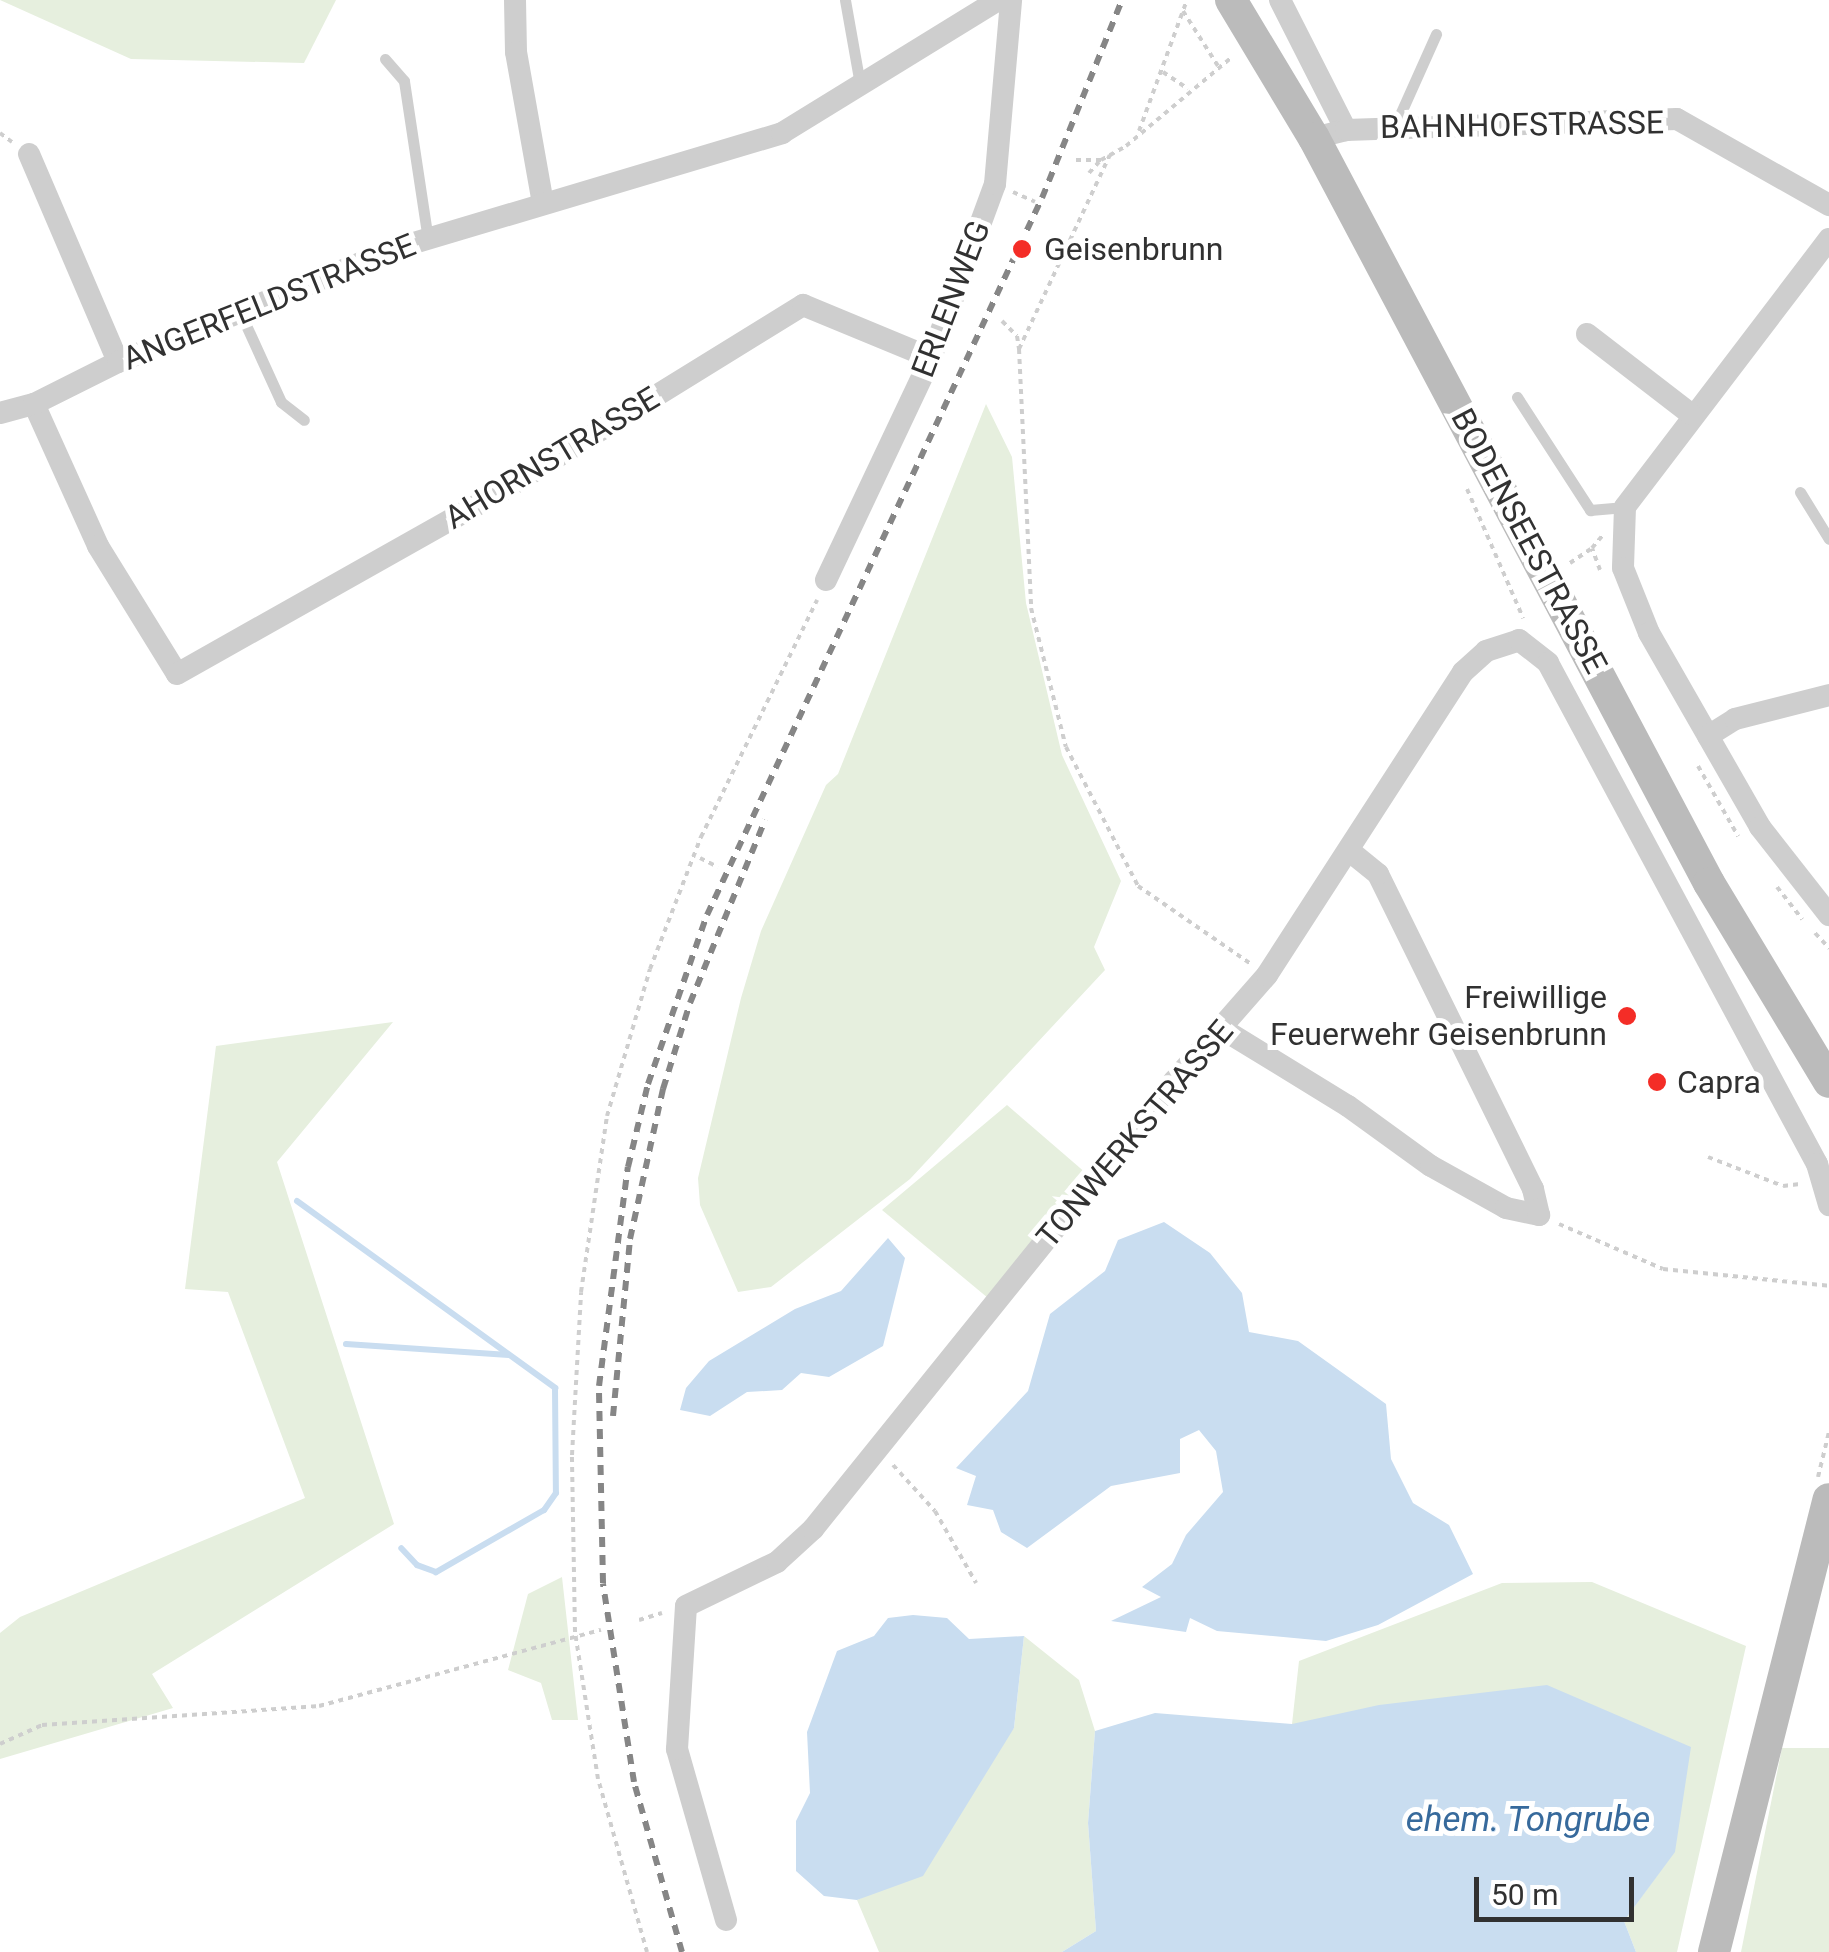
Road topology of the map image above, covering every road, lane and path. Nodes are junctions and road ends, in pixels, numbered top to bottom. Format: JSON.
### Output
{"nodes":[{"id":1,"x":515,"y":0,"type":"edge"},
{"id":2,"x":846,"y":0,"type":"edge"},
{"id":3,"x":998,"y":0,"type":"edge"},
{"id":4,"x":1011,"y":0,"type":"edge"},
{"id":5,"x":1188,"y":0,"type":"edge"},
{"id":6,"x":1232,"y":0,"type":"edge"},
{"id":7,"x":1280,"y":0,"type":"edge"},
{"id":8,"x":1183,"y":11,"type":"junction"},
{"id":9,"x":1436,"y":34,"type":"dead end"},
{"id":10,"x":1234,"y":42,"type":"dead end"},
{"id":11,"x":385,"y":59,"type":"dead end"},
{"id":12,"x":1218,"y":66,"type":"junction"},
{"id":13,"x":1161,"y":71,"type":"junction"},
{"id":14,"x":861,"y":86,"type":"junction"},
{"id":15,"x":1188,"y":89,"type":"junction"},
{"id":16,"x":1394,"y":128,"type":"junction"},
{"id":17,"x":1330,"y":134,"type":"junction"},
{"id":18,"x":1138,"y":136,"type":"junction"},
{"id":19,"x":28,"y":154,"type":"dead end"},
{"id":20,"x":1110,"y":155,"type":"junction"},
{"id":21,"x":1076,"y":160,"type":"dead end"},
{"id":22,"x":1101,"y":160,"type":"junction"},
{"id":23,"x":1088,"y":173,"type":"dead end"},
{"id":24,"x":1024,"y":197,"type":"dead end"},
{"id":25,"x":1035,"y":202,"type":"dead end"},
{"id":26,"x":543,"y":204,"type":"junction"},
{"id":27,"x":1829,"y":206,"type":"edge"},
{"id":28,"x":428,"y":239,"type":"junction"},
{"id":29,"x":1829,"y":240,"type":"edge"},
{"id":30,"x":240,"y":312,"type":"junction"},
{"id":31,"x":1002,"y":320,"type":"dead end"},
{"id":32,"x":1587,"y":334,"type":"dead end"},
{"id":33,"x":1019,"y":349,"type":"junction"},
{"id":34,"x":931,"y":358,"type":"junction"},
{"id":35,"x":118,"y":362,"type":"junction"},
{"id":36,"x":1517,"y":397,"type":"dead end"},
{"id":37,"x":34,"y":404,"type":"junction"},
{"id":38,"x":0,"y":413,"type":"edge"},
{"id":39,"x":1692,"y":414,"type":"junction"},
{"id":40,"x":304,"y":420,"type":"dead end"},
{"id":41,"x":1465,"y":484,"type":"dead end"},
{"id":42,"x":1800,"y":492,"type":"dead end"},
{"id":43,"x":1625,"y":507,"type":"junction"},
{"id":44,"x":1829,"y":539,"type":"edge"},
{"id":45,"x":1592,"y":548,"type":"dead end"},
{"id":46,"x":1563,"y":568,"type":"dead end"},
{"id":47,"x":826,"y":580,"type":"joint"},
{"id":48,"x":1531,"y":646,"type":"junction"},
{"id":49,"x":1829,"y":695,"type":"edge"},
{"id":50,"x":1708,"y":736,"type":"junction"},
{"id":51,"x":1350,"y":851,"type":"junction"},
{"id":52,"x":700,"y":858,"type":"dead end"},
{"id":53,"x":718,"y":867,"type":"dead end"},
{"id":54,"x":1829,"y":915,"type":"edge"},
{"id":55,"x":1268,"y":974,"type":"junction"},
{"id":56,"x":1224,"y":1030,"type":"junction"},
{"id":57,"x":1829,"y":1082,"type":"edge"},
{"id":58,"x":1708,"y":1157,"type":"dead end"},
{"id":59,"x":1800,"y":1184,"type":"dead end"},
{"id":60,"x":1829,"y":1205,"type":"edge"},
{"id":61,"x":1539,"y":1215,"type":"junction"},
{"id":62,"x":1829,"y":1286,"type":"edge"},
{"id":63,"x":877,"y":1450,"type":"junction"},
{"id":64,"x":1829,"y":1499,"type":"edge"},
{"id":65,"x":976,"y":1583,"type":"dead end"},
{"id":66,"x":601,"y":1630,"type":"dead end"},
{"id":67,"x":575,"y":1632,"type":"junction"},
{"id":68,"x":0,"y":1744,"type":"edge"},
{"id":69,"x":726,"y":1920,"type":"dead end"},
{"id":70,"x":646,"y":1952,"type":"edge"},
{"id":71,"x":1714,"y":1952,"type":"edge"}],
"edges":[{"from":1,"to":26,"type":"street"},
{"from":2,"to":14,"type":"lane"},
{"from":3,"to":14,"type":"street","name":"ANGERFELDSTRASSE"},
{"from":4,"to":34,"type":"street","name":"ERLENWEG"},
{"from":5,"to":8,"type":"path"},
{"from":6,"to":17,"type":"main road","name":"BODENSEESTRASSE"},
{"from":7,"to":17,"type":"street"},
{"from":8,"to":12,"type":"path"},
{"from":8,"to":13,"type":"path"},
{"from":9,"to":16,"type":"lane"},
{"from":10,"to":12,"type":"path"},
{"from":11,"to":28,"type":"lane"},
{"from":12,"to":15,"type":"path"},
{"from":13,"to":15,"type":"path"},
{"from":13,"to":18,"type":"path"},
{"from":14,"to":26,"type":"street","name":"ANGERFELDSTRASSE"},
{"from":15,"to":18,"type":"path"},
{"from":16,"to":17,"type":"street","name":"BAHNHOFSTRASSE"},
{"from":16,"to":27,"type":"street","name":"BAHNHOFSTRASSE"},
{"from":17,"to":57,"type":"main road","name":"BODENSEESTRASSE"},
{"from":18,"to":20,"type":"path"},
{"from":19,"to":35,"type":"street"},
{"from":20,"to":22,"type":"path"},
{"from":20,"to":33,"type":"path"},
{"from":21,"to":22,"type":"path"},
{"from":22,"to":23,"type":"path"},
{"from":24,"to":25,"type":"path"},
{"from":26,"to":28,"type":"street","name":"ANGERFELDSTRASSE"},
{"from":28,"to":30,"type":"street","name":"ANGERFELDSTRASSE"},
{"from":29,"to":39,"type":"street"},
{"from":30,"to":35,"type":"street","name":"ANGERFELDSTRASSE"},
{"from":30,"to":40,"type":"lane"},
{"from":31,"to":33,"type":"path"},
{"from":32,"to":39,"type":"street"},
{"from":33,"to":55,"type":"path"},
{"from":34,"to":37,"type":"street","name":"AHORNSTRASSE"},
{"from":34,"to":47,"type":"street","name":"ERLENWEG"},
{"from":35,"to":37,"type":"street","name":"ANGERFELDSTRASSE"},
{"from":36,"to":43,"type":"lane"},
{"from":37,"to":38,"type":"street","name":"ANGERFELDSTRASSE"},
{"from":39,"to":43,"type":"street"},
{"from":41,"to":48,"type":"path"},
{"from":42,"to":44,"type":"lane"},
{"from":43,"to":50,"type":"street"},
{"from":45,"to":46,"type":"path"},
{"from":47,"to":67,"type":"path"},
{"from":48,"to":51,"type":"street","name":"TONWERKSTRASSE"},
{"from":48,"to":60,"type":"street"},
{"from":49,"to":50,"type":"street"},
{"from":50,"to":54,"type":"street"},
{"from":51,"to":55,"type":"street","name":"TONWERKSTRASSE"},
{"from":51,"to":61,"type":"street"},
{"from":52,"to":53,"type":"path"},
{"from":55,"to":56,"type":"street","name":"TONWERKSTRASSE"},
{"from":56,"to":61,"type":"street"},
{"from":56,"to":63,"type":"street","name":"TONWERKSTRASSE"},
{"from":58,"to":59,"type":"path"},
{"from":61,"to":62,"type":"path"},
{"from":63,"to":65,"type":"path"},
{"from":63,"to":69,"type":"street","name":"TONWERKSTRASSE"},
{"from":64,"to":71,"type":"main road"},
{"from":66,"to":67,"type":"path"},
{"from":67,"to":68,"type":"path"},
{"from":67,"to":70,"type":"path"}]}
